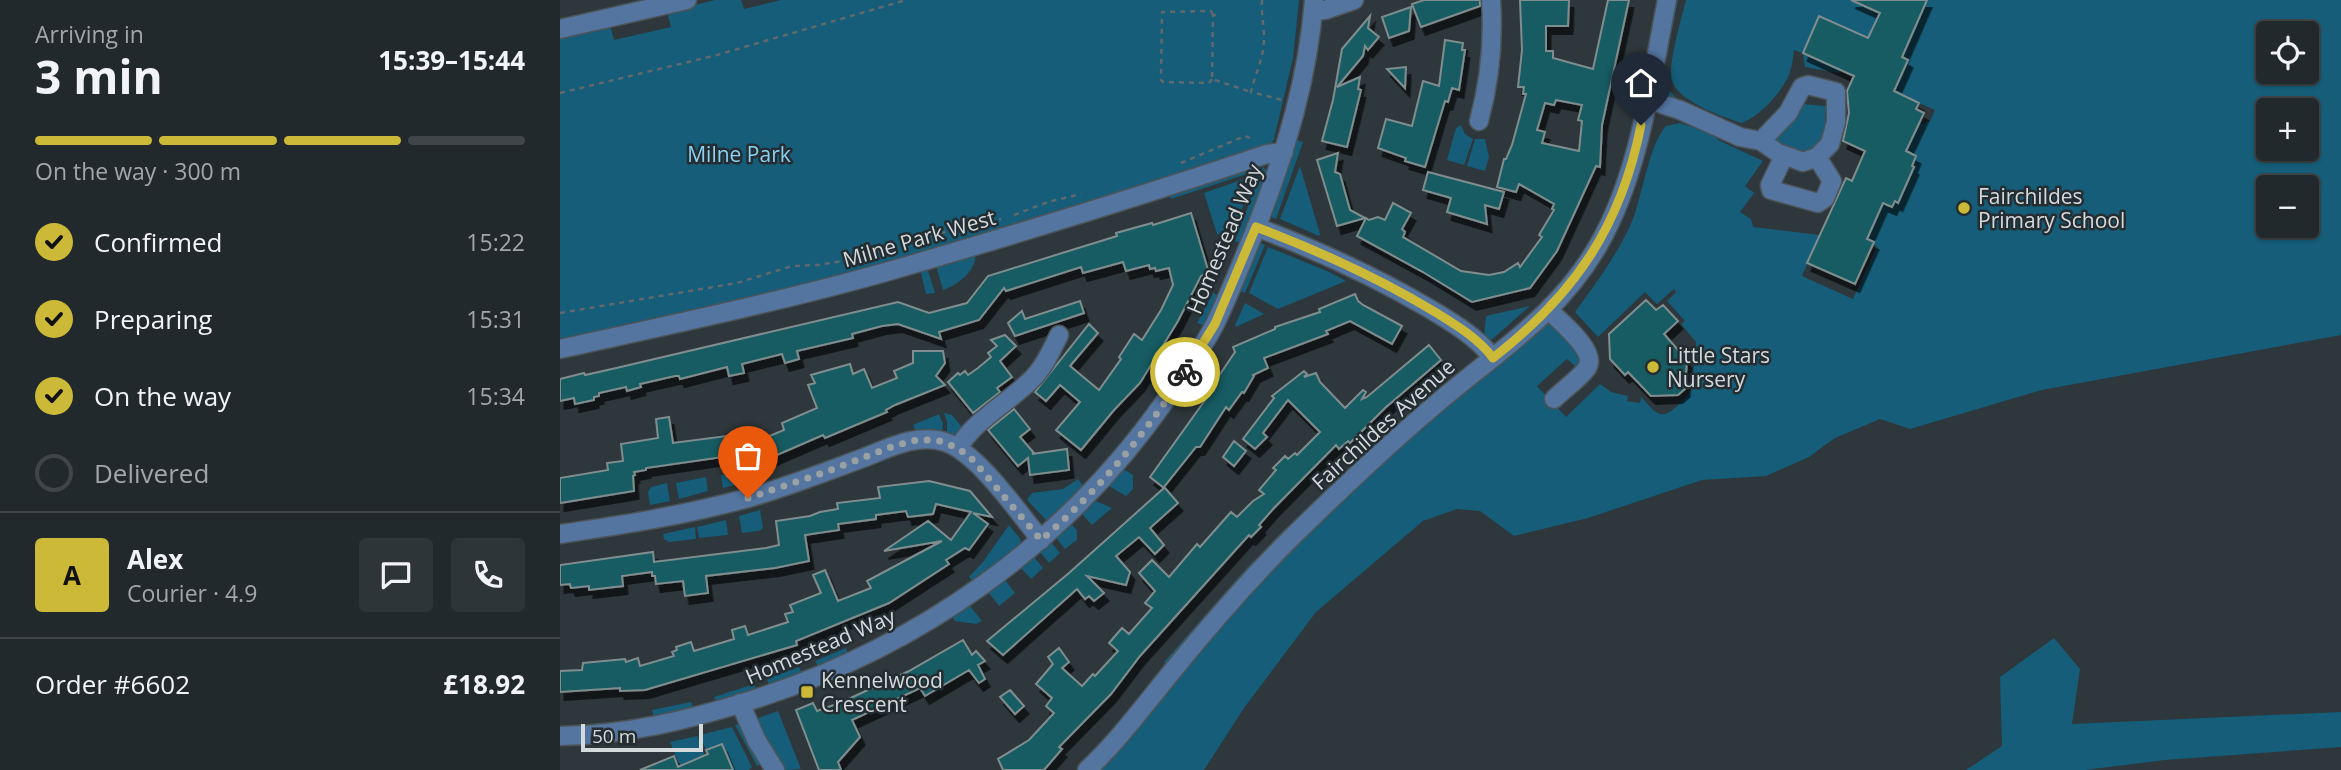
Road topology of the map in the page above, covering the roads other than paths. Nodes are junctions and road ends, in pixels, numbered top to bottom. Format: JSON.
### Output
{"nodes":[{"id":1,"x":687,"y":0,"type":"edge"},
{"id":2,"x":1354,"y":0,"type":"edge"},
{"id":3,"x":1491,"y":0,"type":"edge"},
{"id":4,"x":1667,"y":0,"type":"edge"},
{"id":5,"x":1313,"y":6,"type":"edge"},
{"id":6,"x":560,"y":29,"type":"edge"},
{"id":7,"x":1646,"y":99,"type":"junction"},
{"id":8,"x":1479,"y":121,"type":"dead end"},
{"id":9,"x":1761,"y":141,"type":"junction"},
{"id":10,"x":1284,"y":152,"type":"junction"},
{"id":11,"x":1784,"y":156,"type":"junction"},
{"id":12,"x":1817,"y":157,"type":"junction"},
{"id":13,"x":1256,"y":227,"type":"junction"},
{"id":14,"x":1549,"y":310,"type":"junction"},
{"id":15,"x":1059,"y":335,"type":"dead end"},
{"id":16,"x":560,"y":349,"type":"edge"},
{"id":17,"x":1493,"y":358,"type":"junction"},
{"id":18,"x":1554,"y":399,"type":"dead end"},
{"id":19,"x":958,"y":448,"type":"junction"},
{"id":20,"x":560,"y":534,"type":"edge"},
{"id":21,"x":1041,"y":540,"type":"junction"},
{"id":22,"x":740,"y":703,"type":"junction"},
{"id":23,"x":560,"y":736,"type":"edge"},
{"id":24,"x":775,"y":770,"type":"edge"},
{"id":25,"x":1087,"y":770,"type":"edge"}],
"edges":[{"from":1,"to":6,"type":"street"},
{"from":2,"to":5,"type":"street"},
{"from":3,"to":8,"type":"street"},
{"from":4,"to":7,"type":"street","name":"Fairchildes Avenue"},
{"from":5,"to":10,"type":"street","name":"Homestead Way"},
{"from":7,"to":9,"type":"street"},
{"from":7,"to":14,"type":"street","name":"Fairchildes Avenue"},
{"from":9,"to":11,"type":"street"},
{"from":9,"to":12,"type":"street"},
{"from":10,"to":13,"type":"street","name":"Homestead Way"},
{"from":10,"to":16,"type":"street","name":"Milne Park West"},
{"from":11,"to":12,"type":"street"},
{"from":11,"to":12,"type":"street"},
{"from":13,"to":17,"type":"street"},
{"from":13,"to":21,"type":"street","name":"Homestead Way"},
{"from":14,"to":17,"type":"street","name":"Fairchildes Avenue"},
{"from":14,"to":18,"type":"street"},
{"from":15,"to":19,"type":"street"},
{"from":17,"to":25,"type":"street","name":"Fairchildes Avenue"},
{"from":19,"to":20,"type":"street"},
{"from":19,"to":21,"type":"street"},
{"from":21,"to":22,"type":"street","name":"Homestead Way"},
{"from":22,"to":23,"type":"street","name":"Homestead Way"},
{"from":22,"to":24,"type":"street"}]}
